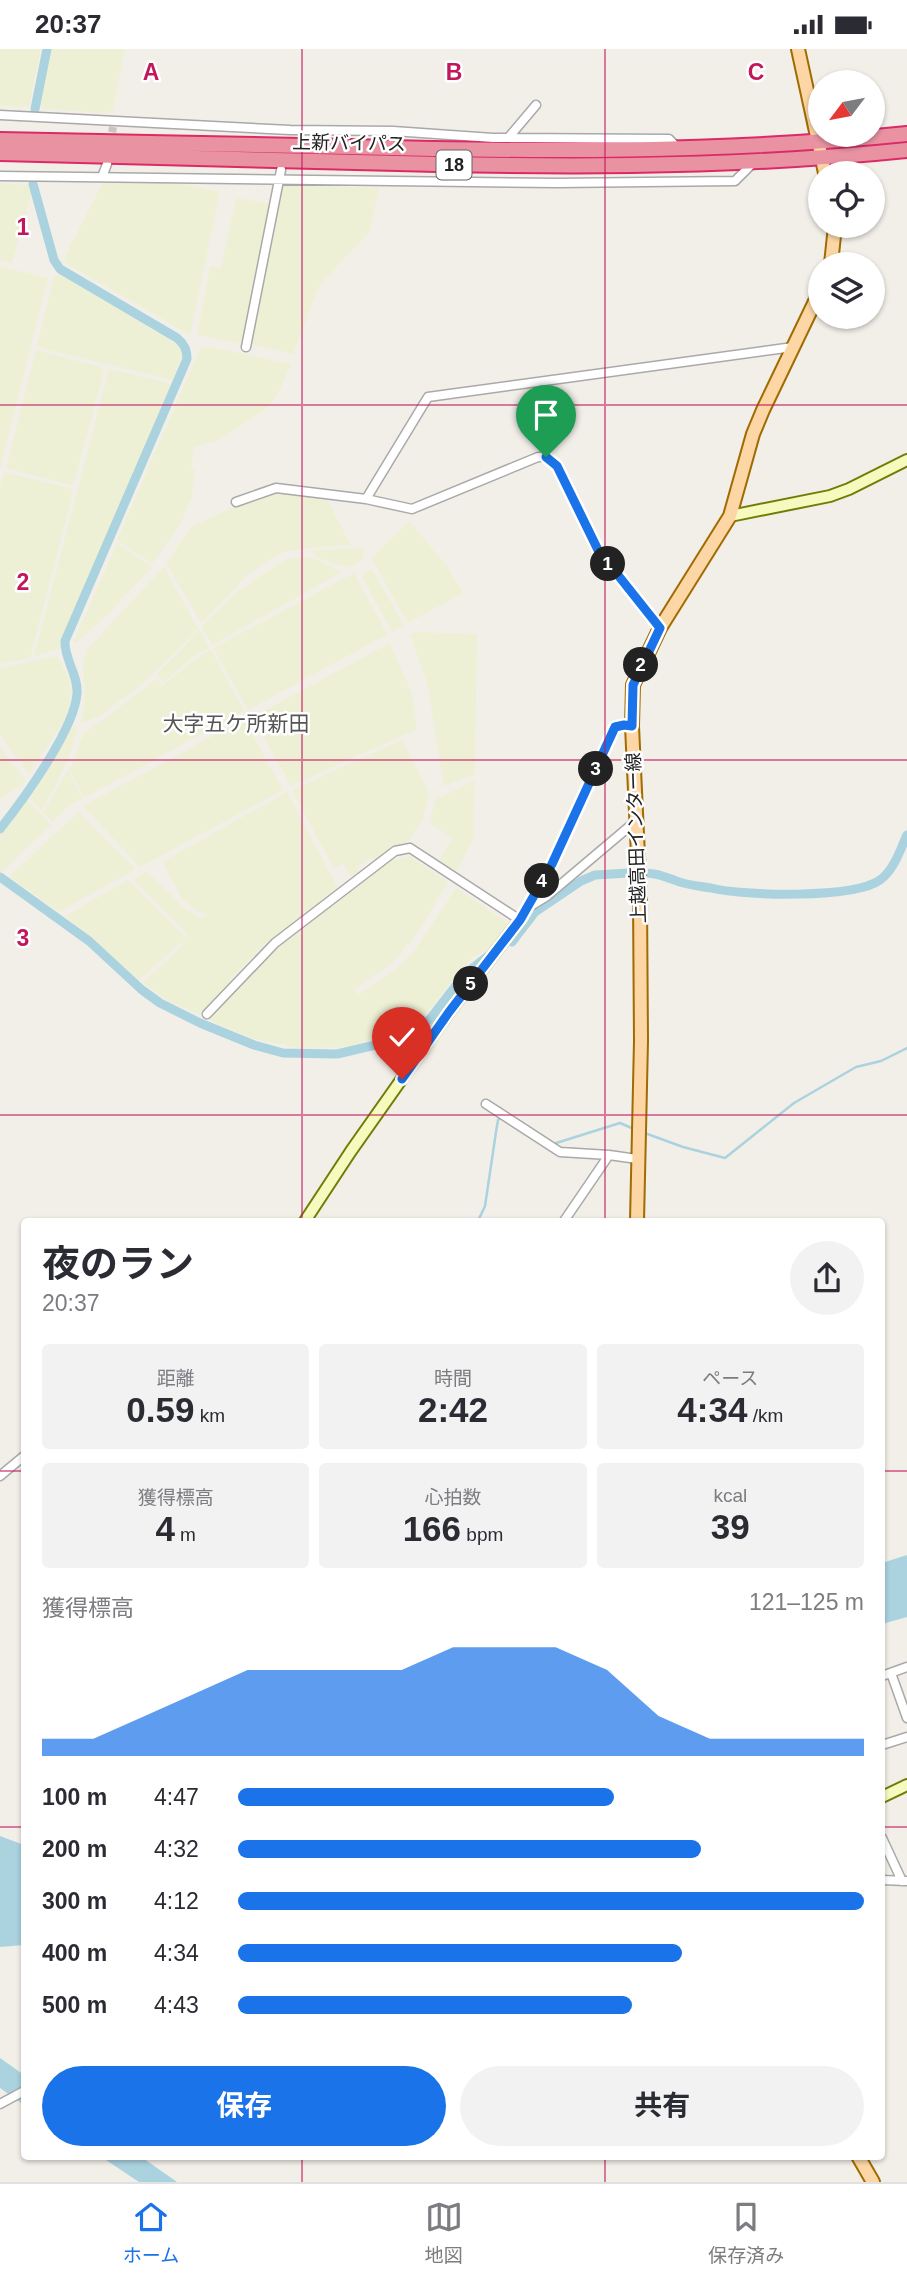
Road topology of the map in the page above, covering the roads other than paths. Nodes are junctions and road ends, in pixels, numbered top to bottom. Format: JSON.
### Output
{"nodes":[{"id":1,"x":797,"y":49,"type":"edge"},
{"id":2,"x":808,"y":98,"type":"edge"},
{"id":3,"x":536,"y":105,"type":"dead end"},
{"id":4,"x":0,"y":115,"type":"edge"},
{"id":5,"x":907,"y":134,"type":"edge"},
{"id":6,"x":886,"y":136,"type":"edge"},
{"id":7,"x":509,"y":137,"type":"junction"},
{"id":8,"x":0,"y":139,"type":"edge"},
{"id":9,"x":808,"y":143,"type":"edge"},
{"id":10,"x":678,"y":148,"type":"junction"},
{"id":11,"x":907,"y":150,"type":"edge"},
{"id":12,"x":0,"y":153,"type":"edge"},
{"id":13,"x":755,"y":161,"type":"junction"},
{"id":14,"x":849,"y":161,"type":"edge"},
{"id":15,"x":107,"y":164,"type":"dead end"},
{"id":16,"x":808,"y":165,"type":"edge"},
{"id":17,"x":281,"y":170,"type":"dead end"},
{"id":18,"x":0,"y":176,"type":"edge"},
{"id":19,"x":102,"y":177,"type":"junction"},
{"id":20,"x":279,"y":180,"type":"junction"},
{"id":21,"x":808,"y":316,"type":"edge"},
{"id":22,"x":246,"y":347,"type":"dead end"},
{"id":23,"x":793,"y":347,"type":"junction"},
{"id":24,"x":907,"y":460,"type":"edge"},
{"id":25,"x":366,"y":499,"type":"junction"},
{"id":26,"x":236,"y":502,"type":"dead end"},
{"id":27,"x":730,"y":516,"type":"junction"},
{"id":28,"x":660,"y":628,"type":"junction"},
{"id":29,"x":632,"y":726,"type":"junction"},
{"id":30,"x":637,"y":820,"type":"junction"},
{"id":31,"x":527,"y":908,"type":"junction"},
{"id":32,"x":520,"y":920,"type":"junction"},
{"id":33,"x":207,"y":1014,"type":"dead end"},
{"id":34,"x":486,"y":1104,"type":"dead end"},
{"id":35,"x":609,"y":1155,"type":"junction"},
{"id":36,"x":637,"y":1159,"type":"junction"},
{"id":37,"x":306,"y":1218,"type":"edge"},
{"id":38,"x":566,"y":1218,"type":"edge"},
{"id":39,"x":637,"y":1218,"type":"edge"},
{"id":40,"x":21,"y":1458,"type":"edge"},
{"id":41,"x":0,"y":1476,"type":"edge"},
{"id":42,"x":907,"y":1667,"type":"edge"},
{"id":43,"x":886,"y":1674,"type":"edge"},
{"id":44,"x":907,"y":1718,"type":"edge"},
{"id":45,"x":907,"y":1737,"type":"edge"},
{"id":46,"x":885,"y":1744,"type":"edge"},
{"id":47,"x":907,"y":1785,"type":"edge"},
{"id":48,"x":885,"y":1796,"type":"edge"},
{"id":49,"x":885,"y":1844,"type":"edge"},
{"id":50,"x":885,"y":1880,"type":"edge"},
{"id":51,"x":905,"y":1881,"type":"edge"},
{"id":52,"x":21,"y":2093,"type":"edge"},
{"id":53,"x":0,"y":2104,"type":"edge"},
{"id":54,"x":860,"y":2160,"type":"edge"},
{"id":55,"x":873,"y":2182,"type":"edge"}],
"edges":[{"from":1,"to":2,"type":"main road"},
{"from":3,"to":7,"type":"street"},
{"from":4,"to":7,"type":"street"},
{"from":5,"to":6,"type":"highway","name":"上新バイパス","number":"18"},
{"from":7,"to":10,"type":"street"},
{"from":8,"to":10,"type":"highway","name":"上新バイパス","number":"18"},
{"from":9,"to":10,"type":"highway","name":"上新バイパス","number":"18"},
{"from":11,"to":14,"type":"highway","name":"上新バイパス","number":"18"},
{"from":12,"to":13,"type":"highway","name":"上新バイパス","number":"18"},
{"from":13,"to":16,"type":"highway","name":"上新バイパス","number":"18"},
{"from":13,"to":20,"type":"street"},
{"from":15,"to":19,"type":"street"},
{"from":17,"to":20,"type":"street"},
{"from":18,"to":19,"type":"street"},
{"from":19,"to":20,"type":"street"},
{"from":20,"to":22,"type":"street"},
{"from":21,"to":23,"type":"main road","name":"上越高田インター線"},
{"from":23,"to":25,"type":"street"},
{"from":23,"to":27,"type":"main road","name":"上越高田インター線"},
{"from":24,"to":27,"type":"street"},
{"from":25,"to":26,"type":"street"},
{"from":25,"to":28,"type":"street"},
{"from":27,"to":28,"type":"main road","name":"上越高田インター線"},
{"from":28,"to":29,"type":"main road","name":"上越高田インター線"},
{"from":29,"to":30,"type":"main road","name":"上越高田インター線"},
{"from":29,"to":31,"type":"street"},
{"from":30,"to":31,"type":"street"},
{"from":30,"to":36,"type":"main road","name":"上越高田インター線"},
{"from":31,"to":32,"type":"street"},
{"from":32,"to":33,"type":"street"},
{"from":32,"to":37,"type":"street"},
{"from":34,"to":35,"type":"street"},
{"from":35,"to":36,"type":"street"},
{"from":35,"to":38,"type":"street"},
{"from":36,"to":39,"type":"main road","name":"上越高田インター線"},
{"from":40,"to":41,"type":"street"},
{"from":42,"to":43,"type":"street"},
{"from":43,"to":44,"type":"street"},
{"from":45,"to":46,"type":"street"},
{"from":47,"to":48,"type":"street"},
{"from":49,"to":51,"type":"street"},
{"from":50,"to":51,"type":"street"},
{"from":52,"to":53,"type":"street"},
{"from":54,"to":55,"type":"main road"}]}
